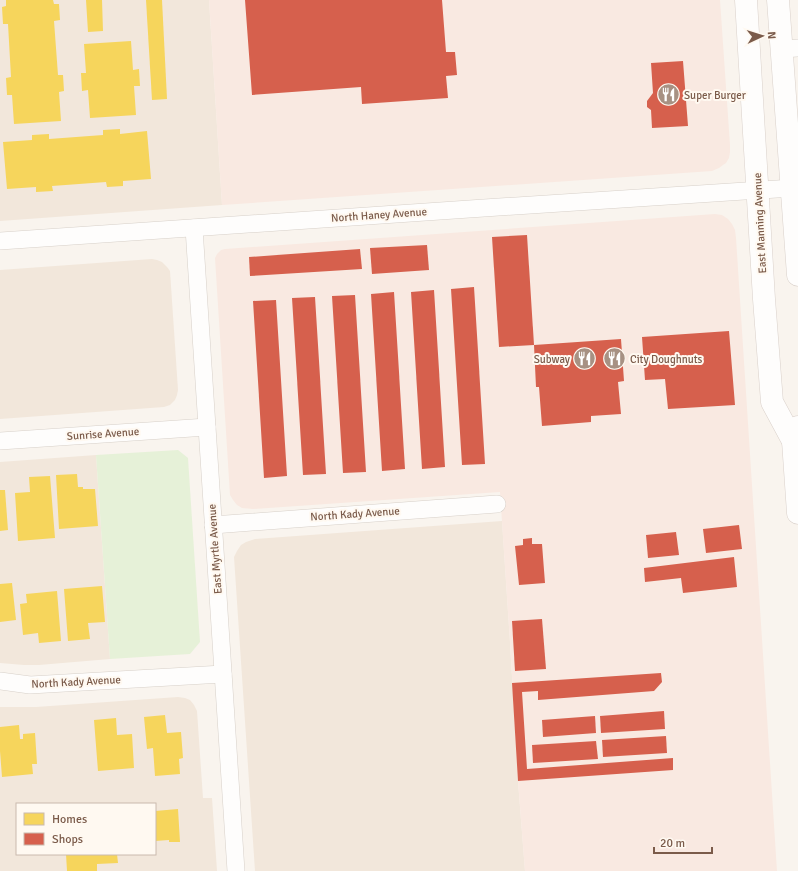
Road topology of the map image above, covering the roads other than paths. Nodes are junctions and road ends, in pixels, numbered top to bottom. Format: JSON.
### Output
{"nodes":[{"id":1,"x":746,"y":0,"type":"edge"},
{"id":2,"x":778,"y":0,"type":"edge"},
{"id":3,"x":790,"y":49,"type":"edge"},
{"id":4,"x":792,"y":188,"type":"junction"},
{"id":5,"x":758,"y":190,"type":"junction"},
{"id":6,"x":194,"y":228,"type":"junction"},
{"id":7,"x":0,"y":241,"type":"edge"},
{"id":8,"x":798,"y":275,"type":"edge"},
{"id":9,"x":207,"y":428,"type":"junction"},
{"id":10,"x":796,"y":433,"type":"edge"},
{"id":11,"x":0,"y":441,"type":"edge"},
{"id":12,"x":497,"y":504,"type":"dead end"},
{"id":13,"x":798,"y":513,"type":"edge"},
{"id":14,"x":213,"y":525,"type":"junction"},
{"id":15,"x":223,"y":674,"type":"junction"},
{"id":16,"x":0,"y":681,"type":"edge"},
{"id":17,"x":236,"y":871,"type":"edge"}],
"edges":[{"from":1,"to":5,"type":"main road","name":"East Manning Avenue"},
{"from":2,"to":3,"type":"main road"},
{"from":3,"to":4,"type":"main road"},
{"from":4,"to":5,"type":"street","name":"North Haney Avenue"},
{"from":4,"to":8,"type":"main road"},
{"from":5,"to":6,"type":"street","name":"North Haney Avenue"},
{"from":5,"to":10,"type":"main road","name":"East Manning Avenue"},
{"from":6,"to":7,"type":"street","name":"North Haney Avenue"},
{"from":6,"to":9,"type":"street","name":"East Myrtle Avenue"},
{"from":9,"to":11,"type":"street","name":"Sunrise Avenue"},
{"from":9,"to":14,"type":"street","name":"East Myrtle Avenue"},
{"from":10,"to":13,"type":"main road","name":"East Manning Avenue"},
{"from":12,"to":14,"type":"street","name":"North Kady Avenue"},
{"from":14,"to":15,"type":"street","name":"East Myrtle Avenue"},
{"from":15,"to":16,"type":"street","name":"North Kady Avenue"},
{"from":15,"to":17,"type":"street","name":"East Myrtle Avenue"}]}
